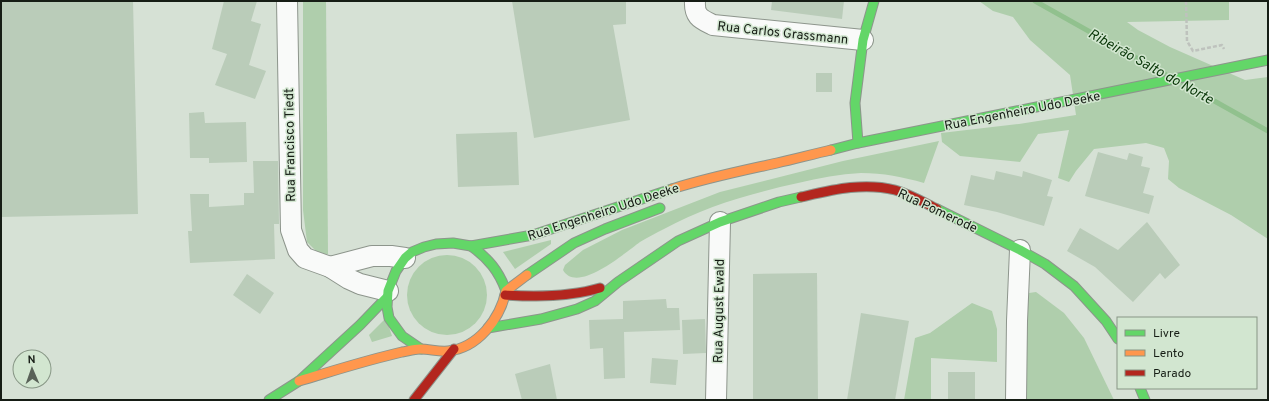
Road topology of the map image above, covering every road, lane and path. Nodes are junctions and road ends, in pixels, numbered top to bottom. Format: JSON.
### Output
{"nodes":[{"id":1,"x":287,"y":1,"type":"edge"},
{"id":2,"x":695,"y":1,"type":"edge"},
{"id":3,"x":874,"y":1,"type":"edge"},
{"id":4,"x":1186,"y":1,"type":"edge"},
{"id":5,"x":862,"y":40,"type":"junction"},
{"id":6,"x":1224,"y":50,"type":"dead end"},
{"id":7,"x":1268,"y":60,"type":"edge"},
{"id":8,"x":858,"y":143,"type":"junction"},
{"id":9,"x":778,"y":163,"type":"junction"},
{"id":10,"x":728,"y":183,"type":"dead end"},
{"id":11,"x":669,"y":204,"type":"dead end"},
{"id":12,"x":720,"y":222,"type":"junction"},
{"id":13,"x":472,"y":246,"type":"junction"},
{"id":14,"x":1020,"y":250,"type":"junction"},
{"id":15,"x":405,"y":258,"type":"junction"},
{"id":16,"x":330,"y":267,"type":"junction"},
{"id":17,"x":618,"y":282,"type":"junction"},
{"id":18,"x":506,"y":293,"type":"junction"},
{"id":19,"x":388,"y":294,"type":"junction"},
{"id":20,"x":488,"y":328,"type":"junction"},
{"id":21,"x":1117,"y":338,"type":"edge"},
{"id":22,"x":424,"y":349,"type":"junction"},
{"id":23,"x":454,"y":349,"type":"junction"},
{"id":24,"x":299,"y":381,"type":"junction"},
{"id":25,"x":430,"y":381,"type":"junction"},
{"id":26,"x":1140,"y":389,"type":"edge"},
{"id":27,"x":269,"y":400,"type":"edge"},
{"id":28,"x":414,"y":400,"type":"edge"},
{"id":29,"x":716,"y":400,"type":"edge"},
{"id":30,"x":1016,"y":400,"type":"edge"},
{"id":31,"x":1145,"y":400,"type":"edge"}],
"edges":[{"from":1,"to":16,"type":"street","name":"Rua Francisco Tiedt"},
{"from":2,"to":5,"type":"street","name":"Rua Carlos Grassmann"},
{"from":3,"to":5,"type":"main road"},
{"from":4,"to":6,"type":"path"},
{"from":5,"to":8,"type":"main road"},
{"from":7,"to":8,"type":"main road","name":"Rua Engenheiro Udo Deeke"},
{"from":8,"to":9,"type":"main road","name":"Rua Engenheiro Udo Deeke"},
{"from":9,"to":10,"type":"main road","name":"Rua Engenheiro Udo Deeke"},
{"from":9,"to":13,"type":"main road","name":"Rua Engenheiro Udo Deeke"},
{"from":11,"to":18,"type":"main road","name":"Rua Engenheiro Udo Deeke"},
{"from":12,"to":14,"type":"main road","name":"Rua Pomerode"},
{"from":12,"to":17,"type":"main road","name":"Rua Pomerode"},
{"from":12,"to":29,"type":"street","name":"Rua August Ewald"},
{"from":13,"to":15,"type":"main road","name":"Rua Engenheiro Udo Deeke"},
{"from":13,"to":18,"type":"main road"},
{"from":14,"to":21,"type":"main road","name":"Rua Pomerode"},
{"from":14,"to":30,"type":"street"},
{"from":15,"to":16,"type":"street"},
{"from":15,"to":19,"type":"main road","name":"Rua Engenheiro Udo Deeke"},
{"from":16,"to":19,"type":"street","name":"Rua Francisco Tiedt"},
{"from":17,"to":18,"type":"main road","name":"Rua Pomerode"},
{"from":17,"to":20,"type":"main road","name":"Rua Pomerode"},
{"from":18,"to":20,"type":"main road","name":"Rua Engenheiro Udo Deeke"},
{"from":19,"to":22,"type":"main road"},
{"from":19,"to":24,"type":"main road","name":"Rua Engenheiro Udo Deeke"},
{"from":20,"to":23,"type":"main road","name":"Rua Engenheiro Udo Deeke"},
{"from":22,"to":23,"type":"main road","name":"Rua Engenheiro Udo Deeke"},
{"from":22,"to":24,"type":"main road","name":"Rua Engenheiro Udo Deeke"},
{"from":22,"to":25,"type":"main road"},
{"from":23,"to":25,"type":"main road"},
{"from":24,"to":27,"type":"main road","name":"Rua Engenheiro Udo Deeke"},
{"from":25,"to":28,"type":"main road"},
{"from":26,"to":31,"type":"main road"}]}
